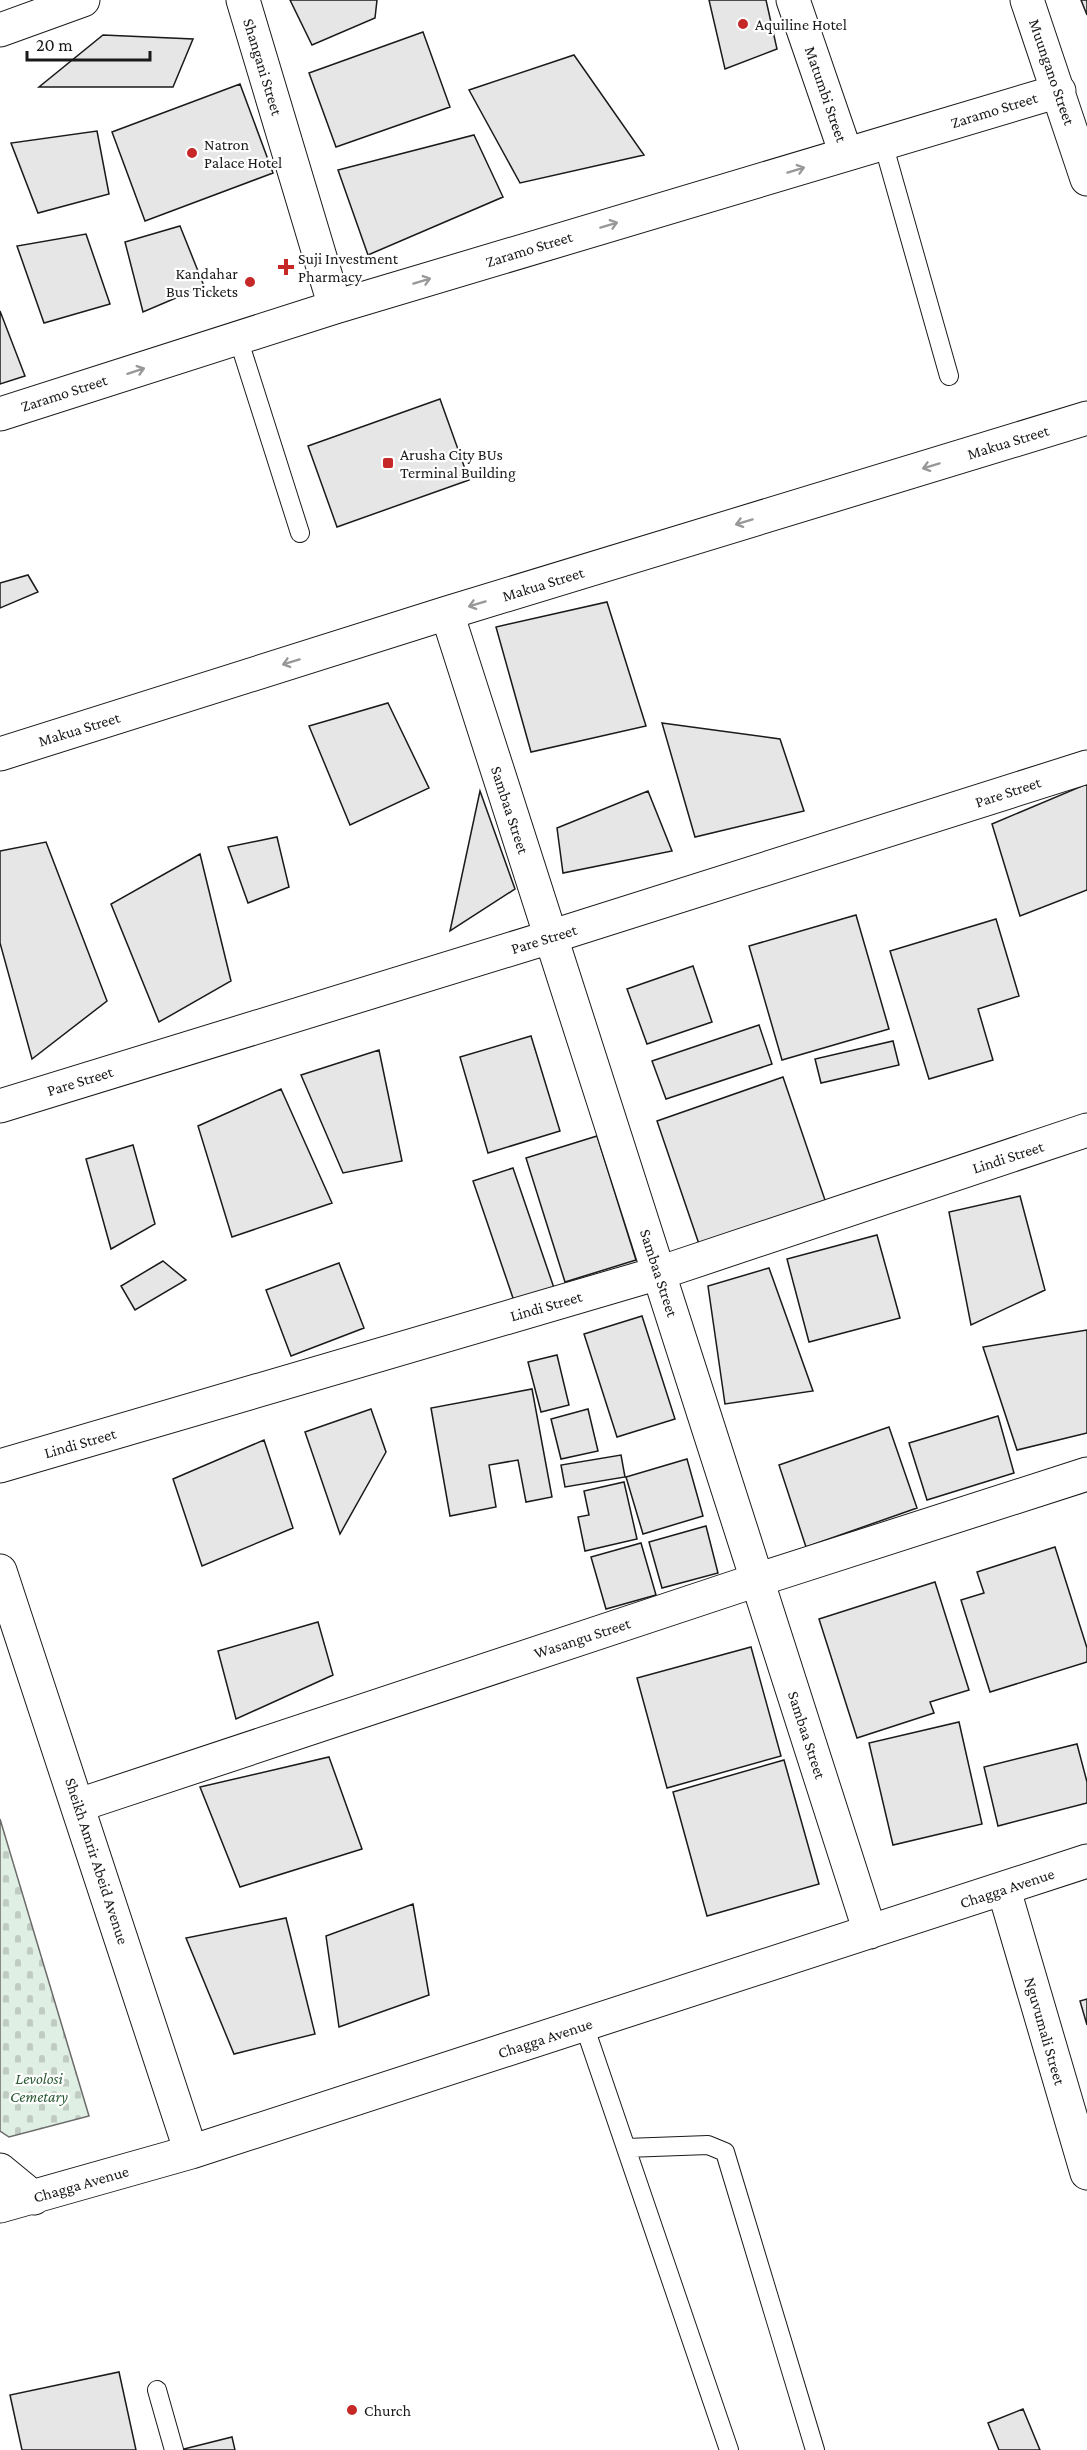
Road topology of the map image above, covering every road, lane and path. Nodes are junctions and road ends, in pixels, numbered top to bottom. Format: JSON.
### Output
{"nodes":[{"id":1,"x":83,"y":0,"type":"edge"},
{"id":2,"x":243,"y":0,"type":"edge"},
{"id":3,"x":794,"y":0,"type":"edge"},
{"id":4,"x":1027,"y":0,"type":"edge"},
{"id":5,"x":0,"y":30,"type":"edge"},
{"id":6,"x":1059,"y":91,"type":"junction"},
{"id":7,"x":882,"y":143,"type":"junction"},
{"id":8,"x":846,"y":154,"type":"junction"},
{"id":9,"x":1087,"y":178,"type":"edge"},
{"id":10,"x":335,"y":307,"type":"junction"},
{"id":11,"x":238,"y":338,"type":"junction"},
{"id":12,"x":949,"y":376,"type":"dead end"},
{"id":13,"x":0,"y":414,"type":"edge"},
{"id":14,"x":1087,"y":418,"type":"edge"},
{"id":15,"x":300,"y":533,"type":"dead end"},
{"id":16,"x":447,"y":613,"type":"junction"},
{"id":17,"x":0,"y":754,"type":"edge"},
{"id":18,"x":1087,"y":767,"type":"edge"},
{"id":19,"x":550,"y":937,"type":"junction"},
{"id":20,"x":0,"y":1106,"type":"edge"},
{"id":21,"x":1087,"y":1130,"type":"edge"},
{"id":22,"x":659,"y":1273,"type":"junction"},
{"id":23,"x":0,"y":1466,"type":"edge"},
{"id":24,"x":1087,"y":1474,"type":"edge"},
{"id":25,"x":0,"y":1571,"type":"edge"},
{"id":26,"x":757,"y":1580,"type":"junction"},
{"id":27,"x":79,"y":1805,"type":"junction"},
{"id":28,"x":1087,"y":1861,"type":"edge"},
{"id":29,"x":1004,"y":1890,"type":"junction"},
{"id":30,"x":870,"y":1932,"type":"junction"},
{"id":31,"x":584,"y":2025,"type":"junction"},
{"id":32,"x":626,"y":2148,"type":"junction"},
{"id":33,"x":191,"y":2152,"type":"junction"},
{"id":34,"x":0,"y":2170,"type":"edge"},
{"id":35,"x":1087,"y":2173,"type":"edge"},
{"id":36,"x":34,"y":2198,"type":"junction"},
{"id":37,"x":0,"y":2206,"type":"edge"},
{"id":38,"x":157,"y":2390,"type":"dead end"},
{"id":39,"x":174,"y":2450,"type":"edge"},
{"id":40,"x":729,"y":2450,"type":"edge"},
{"id":41,"x":815,"y":2450,"type":"edge"}],
"edges":[{"from":1,"to":5,"type":"street"},
{"from":2,"to":10,"type":"street","name":"Shangani Street"},
{"from":3,"to":8,"type":"street","name":"Matumbi Street"},
{"from":4,"to":6,"type":"street","name":"Muungano Street"},
{"from":6,"to":7,"type":"street","name":"Zaramo Street"},
{"from":6,"to":9,"type":"street","name":"Muungano Street"},
{"from":7,"to":8,"type":"street","name":"Zaramo Street"},
{"from":7,"to":12,"type":"lane"},
{"from":10,"to":8,"type":"street","name":"Zaramo Street","one_way":true},
{"from":10,"to":11,"type":"street","name":"Zaramo Street"},
{"from":13,"to":11,"type":"street","name":"Zaramo Street","one_way":true},
{"from":11,"to":15,"type":"lane"},
{"from":14,"to":16,"type":"street","name":"Makua Street","one_way":true},
{"from":16,"to":17,"type":"street","name":"Makua Street","one_way":true},
{"from":16,"to":19,"type":"street","name":"Sambaa Street"},
{"from":18,"to":19,"type":"street","name":"Pare Street"},
{"from":19,"to":20,"type":"street","name":"Pare Street"},
{"from":19,"to":22,"type":"street","name":"Sambaa Street"},
{"from":21,"to":22,"type":"street","name":"Lindi Street"},
{"from":22,"to":23,"type":"street","name":"Lindi Street"},
{"from":22,"to":26,"type":"street","name":"Sambaa Street"},
{"from":24,"to":26,"type":"street","name":"Wasangu Street"},
{"from":25,"to":27,"type":"street","name":"Sheikh Amrir Abeid Avenue"},
{"from":26,"to":27,"type":"street","name":"Wasangu Street"},
{"from":26,"to":30,"type":"street","name":"Sambaa Street"},
{"from":27,"to":33,"type":"street","name":"Sheikh Amrir Abeid Avenue"},
{"from":28,"to":29,"type":"street","name":"Chagga Avenue"},
{"from":29,"to":30,"type":"street","name":"Chagga Avenue"},
{"from":29,"to":35,"type":"street","name":"Nguvumali Street"},
{"from":30,"to":31,"type":"street","name":"Chagga Avenue"},
{"from":31,"to":32,"type":"lane"},
{"from":31,"to":33,"type":"street","name":"Chagga Avenue"},
{"from":32,"to":40,"type":"lane"},
{"from":32,"to":41,"type":"lane"},
{"from":33,"to":36,"type":"street","name":"Chagga Avenue"},
{"from":34,"to":36,"type":"street"},
{"from":36,"to":37,"type":"street","name":"Chagga Avenue"},
{"from":38,"to":39,"type":"lane"}]}
